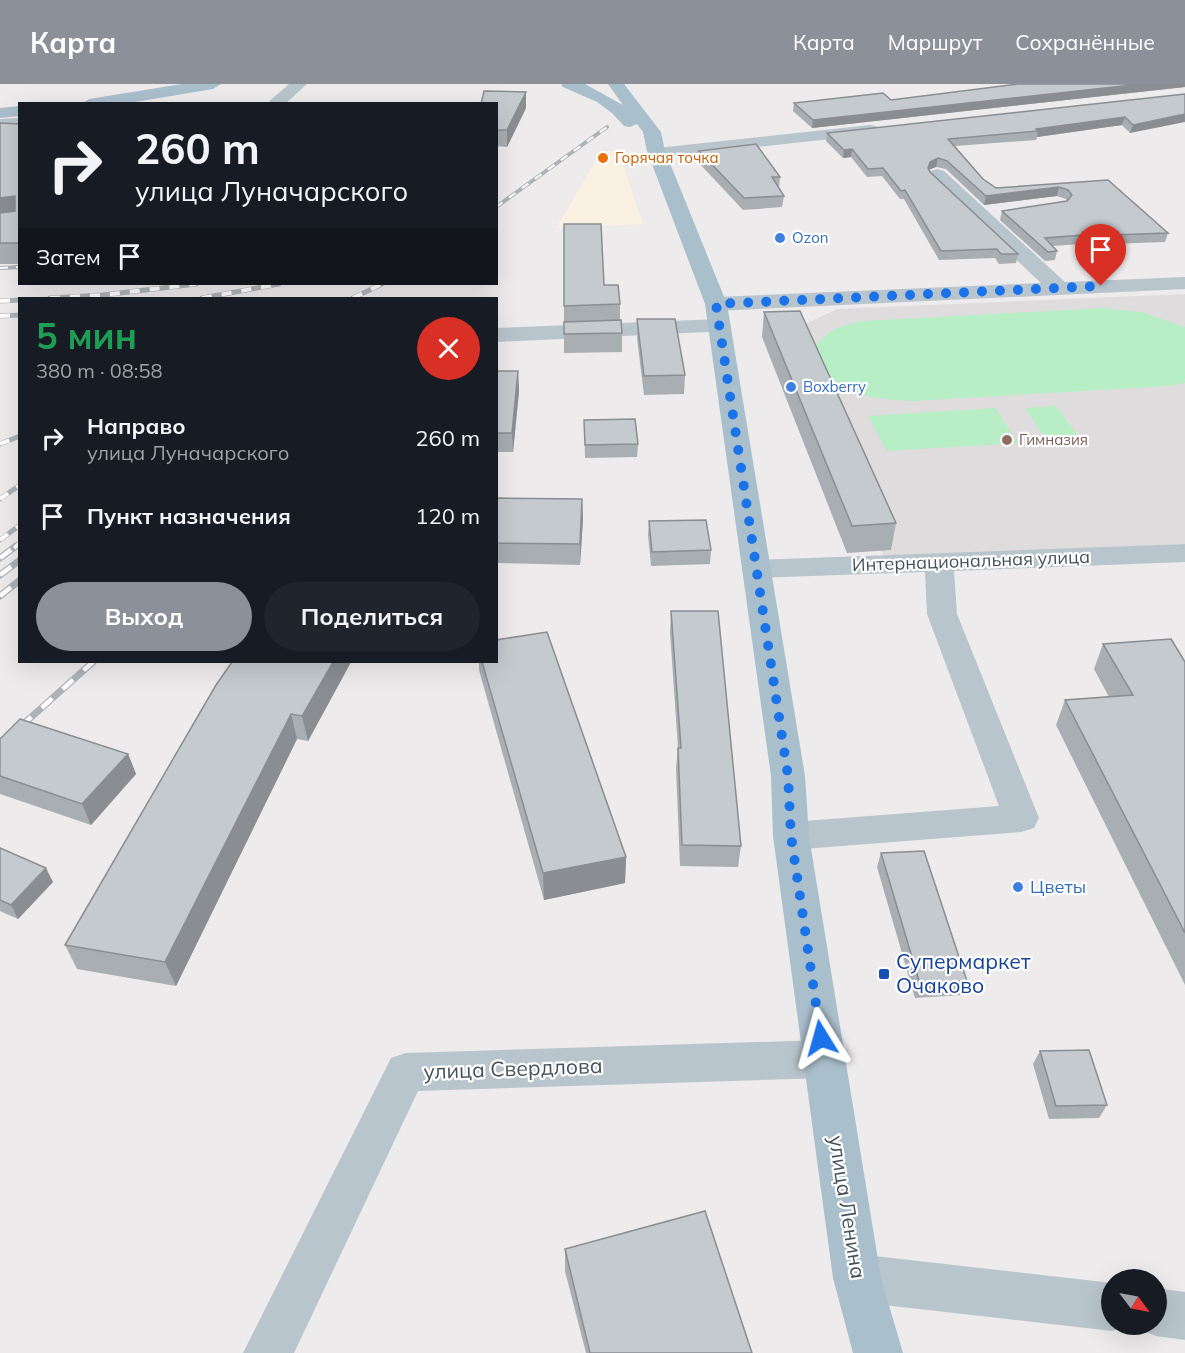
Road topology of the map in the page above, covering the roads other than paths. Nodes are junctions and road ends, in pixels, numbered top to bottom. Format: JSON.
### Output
{"nodes":[{"id":1,"x":213,"y":84,"type":"edge"},
{"id":2,"x":299,"y":84,"type":"edge"},
{"id":3,"x":569,"y":84,"type":"edge"},
{"id":4,"x":616,"y":84,"type":"edge"},
{"id":5,"x":101,"y":102,"type":"edge"},
{"id":6,"x":276,"y":102,"type":"edge"},
{"id":7,"x":18,"y":111,"type":"edge"},
{"id":8,"x":0,"y":113,"type":"edge"},
{"id":9,"x":18,"y":123,"type":"edge"},
{"id":10,"x":0,"y":124,"type":"edge"},
{"id":11,"x":891,"y":127,"type":"edge"},
{"id":12,"x":656,"y":152,"type":"junction"},
{"id":13,"x":937,"y":175,"type":"edge"},
{"id":14,"x":1001,"y":211,"type":"edge"},
{"id":15,"x":978,"y":214,"type":"junction"},
{"id":16,"x":1185,"y":283,"type":"edge"},
{"id":17,"x":1059,"y":288,"type":"junction"},
{"id":18,"x":718,"y":315,"type":"junction"},
{"id":19,"x":498,"y":335,"type":"edge"},
{"id":20,"x":1185,"y":553,"type":"edge"},
{"id":21,"x":1185,"y":566,"type":"edge"},
{"id":22,"x":939,"y":569,"type":"junction"},
{"id":23,"x":758,"y":575,"type":"junction"},
{"id":24,"x":791,"y":836,"type":"junction"},
{"id":25,"x":824,"y":1059,"type":"junction"},
{"id":26,"x":857,"y":1278,"type":"junction"},
{"id":27,"x":1101,"y":1306,"type":"edge"},
{"id":28,"x":1167,"y":1314,"type":"edge"},
{"id":29,"x":1185,"y":1316,"type":"edge"},
{"id":30,"x":268,"y":1353,"type":"edge"},
{"id":31,"x":878,"y":1353,"type":"edge"}],
"edges":[{"from":1,"to":5,"type":"main road"},
{"from":2,"to":6,"type":"street"},
{"from":3,"to":12,"type":"main road"},
{"from":4,"to":12,"type":"main road","name":"улица Ленина"},
{"from":7,"to":8,"type":"main road"},
{"from":9,"to":10,"type":"street"},
{"from":11,"to":12,"type":"street"},
{"from":12,"to":18,"type":"main road","name":"улица Ленина"},
{"from":13,"to":15,"type":"street"},
{"from":14,"to":15,"type":"street"},
{"from":15,"to":17,"type":"street"},
{"from":16,"to":17,"type":"street"},
{"from":17,"to":18,"type":"street"},
{"from":18,"to":19,"type":"street"},
{"from":18,"to":23,"type":"main road","name":"улица Ленина"},
{"from":20,"to":22,"type":"street","name":"Интернациональная улица"},
{"from":21,"to":22,"type":"street","name":"Интернациональная улица"},
{"from":22,"to":23,"type":"street","name":"Интернациональная улица"},
{"from":22,"to":24,"type":"street"},
{"from":23,"to":24,"type":"main road","name":"улица Ленина"},
{"from":24,"to":25,"type":"main road","name":"улица Ленина"},
{"from":25,"to":26,"type":"main road","name":"улица Ленина"},
{"from":25,"to":30,"type":"street","name":"улица Свердлова"},
{"from":26,"to":27,"type":"street"},
{"from":26,"to":31,"type":"main road","name":"улица Ленина"},
{"from":28,"to":29,"type":"street"}]}
